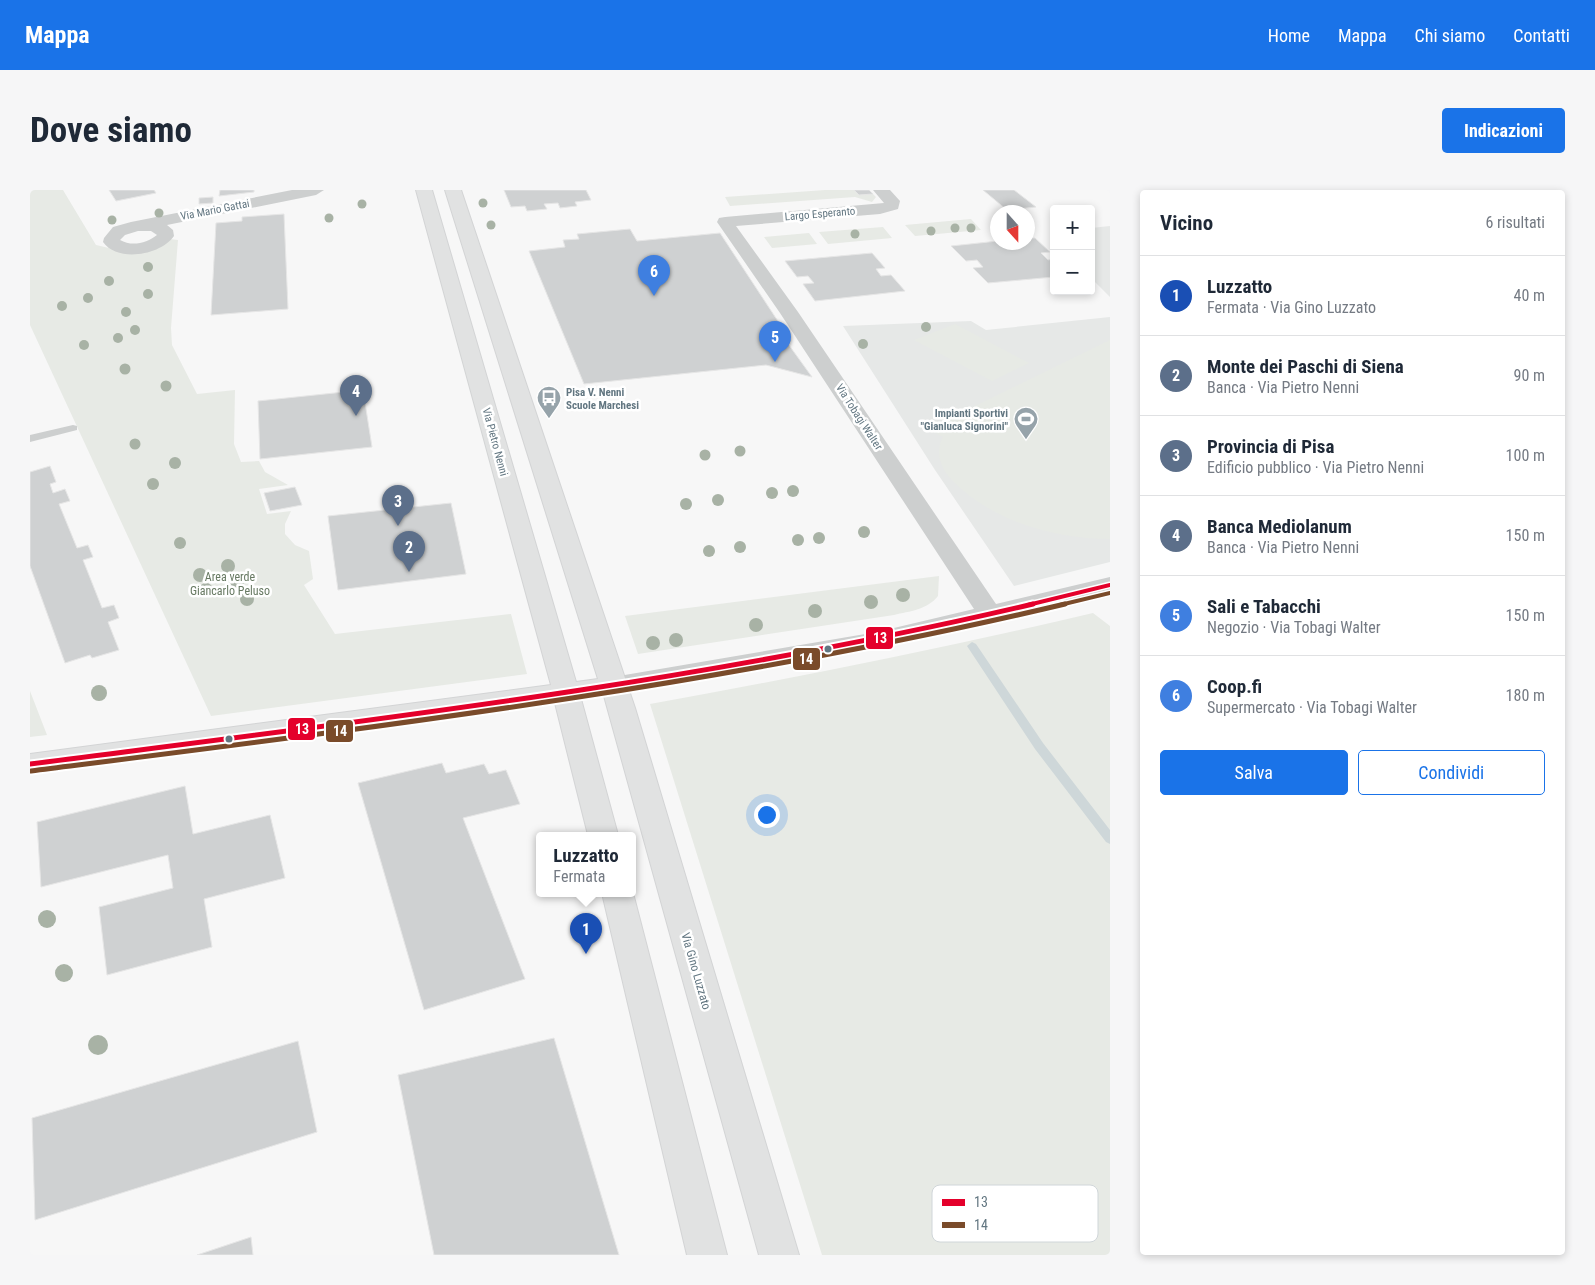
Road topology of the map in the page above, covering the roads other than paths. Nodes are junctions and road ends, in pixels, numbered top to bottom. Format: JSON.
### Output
{"nodes":[{"id":1,"x":316,"y":190,"type":"edge"},
{"id":2,"x":424,"y":190,"type":"edge"},
{"id":3,"x":453,"y":190,"type":"edge"},
{"id":4,"x":881,"y":190,"type":"edge"},
{"id":5,"x":725,"y":222,"type":"joint"},
{"id":6,"x":143,"y":225,"type":"dead end"},
{"id":7,"x":73,"y":428,"type":"dead end"},
{"id":8,"x":30,"y":439,"type":"edge"},
{"id":9,"x":1110,"y":585,"type":"edge"},
{"id":10,"x":990,"y":614,"type":"junction"},
{"id":11,"x":613,"y":686,"type":"junction"},
{"id":12,"x":567,"y":693,"type":"junction"},
{"id":13,"x":30,"y":764,"type":"edge"},
{"id":14,"x":602,"y":832,"type":"edge"},
{"id":15,"x":618,"y":897,"type":"edge"},
{"id":16,"x":708,"y":1255,"type":"edge"},
{"id":17,"x":779,"y":1255,"type":"edge"}],
"edges":[{"from":1,"to":6,"type":"street","name":"Via Mario Gattai"},
{"from":2,"to":12,"type":"main road","name":"Via Pietro Nenni"},
{"from":3,"to":11,"type":"main road"},
{"from":4,"to":5,"type":"street","name":"Largo Esperanto"},
{"from":5,"to":10,"type":"street","name":"Via Tobagi Walter"},
{"from":7,"to":8,"type":"lane"},
{"from":9,"to":10,"type":"street"},
{"from":10,"to":11,"type":"street"},
{"from":11,"to":12,"type":"main road"},
{"from":11,"to":17,"type":"main road","name":"Via Gino Luzzato"},
{"from":12,"to":13,"type":"main road"},
{"from":12,"to":14,"type":"main road"},
{"from":15,"to":16,"type":"main road"}]}
